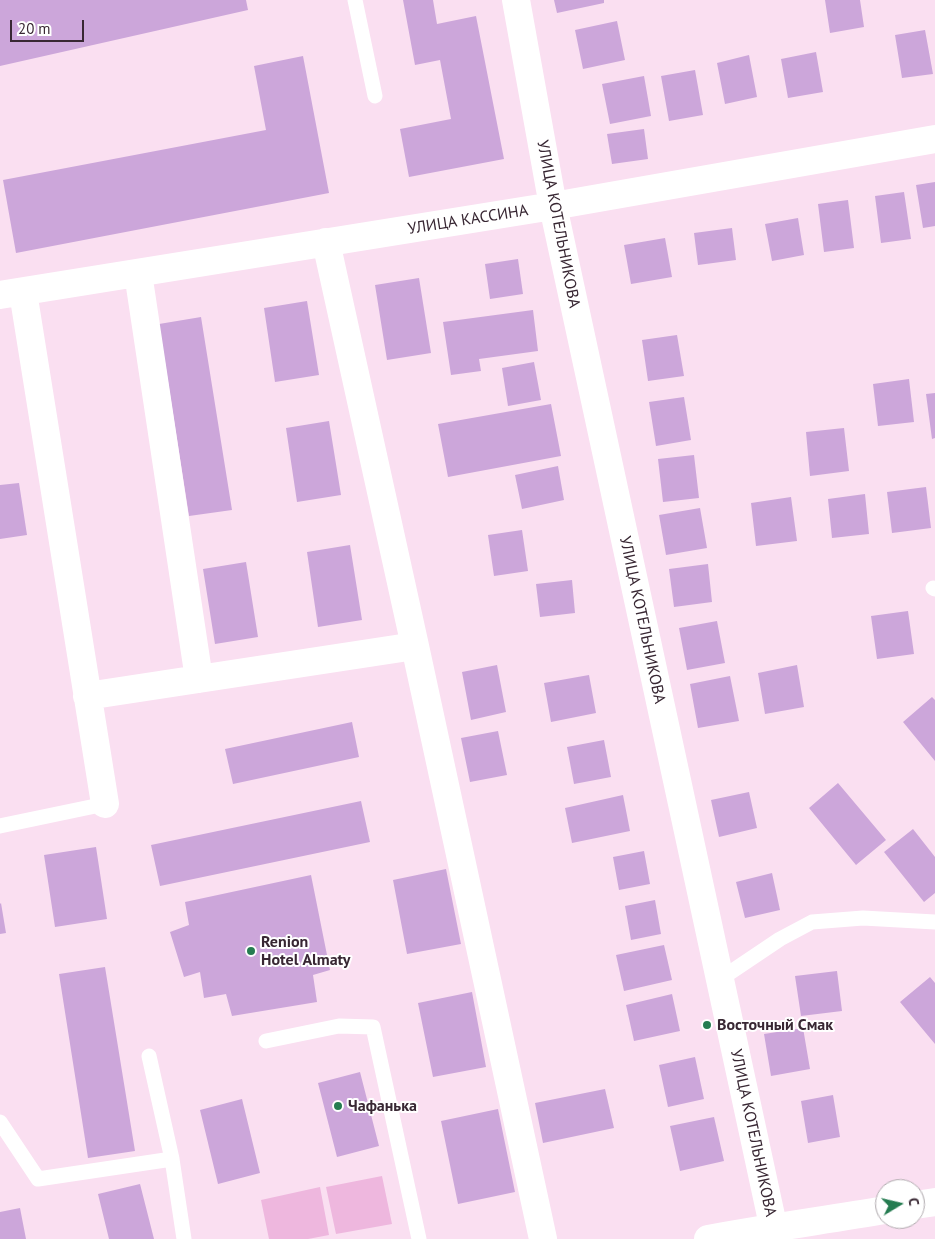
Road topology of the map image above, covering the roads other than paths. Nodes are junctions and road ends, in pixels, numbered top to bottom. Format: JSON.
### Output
{"nodes":[{"id":1,"x":355,"y":0,"type":"edge"},
{"id":2,"x":516,"y":0,"type":"edge"},
{"id":3,"x":376,"y":96,"type":"dead end"},
{"id":4,"x":935,"y":138,"type":"edge"},
{"id":5,"x":553,"y":206,"type":"junction"},
{"id":6,"x":326,"y":242,"type":"junction"},
{"id":7,"x":138,"y":273,"type":"junction"},
{"id":8,"x":11,"y":293,"type":"edge"},
{"id":9,"x":415,"y":646,"type":"junction"},
{"id":10,"x":199,"y":679,"type":"junction"},
{"id":11,"x":87,"y":696,"type":"junction"},
{"id":12,"x":105,"y":804,"type":"joint"},
{"id":13,"x":0,"y":826,"type":"edge"},
{"id":14,"x":935,"y":922,"type":"edge"},
{"id":15,"x":719,"y":980,"type":"junction"},
{"id":16,"x":266,"y":1041,"type":"dead end"},
{"id":17,"x":149,"y":1056,"type":"dead end"},
{"id":18,"x":0,"y":1122,"type":"edge"},
{"id":19,"x":172,"y":1159,"type":"junction"},
{"id":20,"x":875,"y":1212,"type":"edge"},
{"id":21,"x":775,"y":1233,"type":"edge"},
{"id":22,"x":184,"y":1239,"type":"edge"},
{"id":23,"x":419,"y":1239,"type":"edge"},
{"id":24,"x":543,"y":1239,"type":"edge"},
{"id":25,"x":708,"y":1239,"type":"edge"}],
"edges":[{"from":1,"to":3,"type":"lane"},
{"from":2,"to":5,"type":"street","name":"УЛИЦА КОТЕЛЬНИКОВА"},
{"from":4,"to":5,"type":"street","name":"УЛИЦА КАССИНА"},
{"from":5,"to":6,"type":"street","name":"УЛИЦА КАССИНА"},
{"from":5,"to":15,"type":"street","name":"УЛИЦА КОТЕЛЬНИКОВА"},
{"from":6,"to":7,"type":"street","name":"УЛИЦА КАССИНА"},
{"from":6,"to":9,"type":"street"},
{"from":7,"to":8,"type":"street","name":"УЛИЦА КАССИНА"},
{"from":7,"to":10,"type":"street"},
{"from":8,"to":11,"type":"street"},
{"from":9,"to":10,"type":"street"},
{"from":9,"to":24,"type":"street"},
{"from":10,"to":11,"type":"street"},
{"from":11,"to":12,"type":"street"},
{"from":12,"to":13,"type":"lane"},
{"from":14,"to":15,"type":"lane"},
{"from":15,"to":21,"type":"street","name":"УЛИЦА КОТЕЛЬНИКОВА"},
{"from":16,"to":23,"type":"lane"},
{"from":17,"to":19,"type":"lane"},
{"from":18,"to":19,"type":"lane"},
{"from":19,"to":22,"type":"lane"},
{"from":20,"to":21,"type":"street"},
{"from":21,"to":25,"type":"street"}]}
